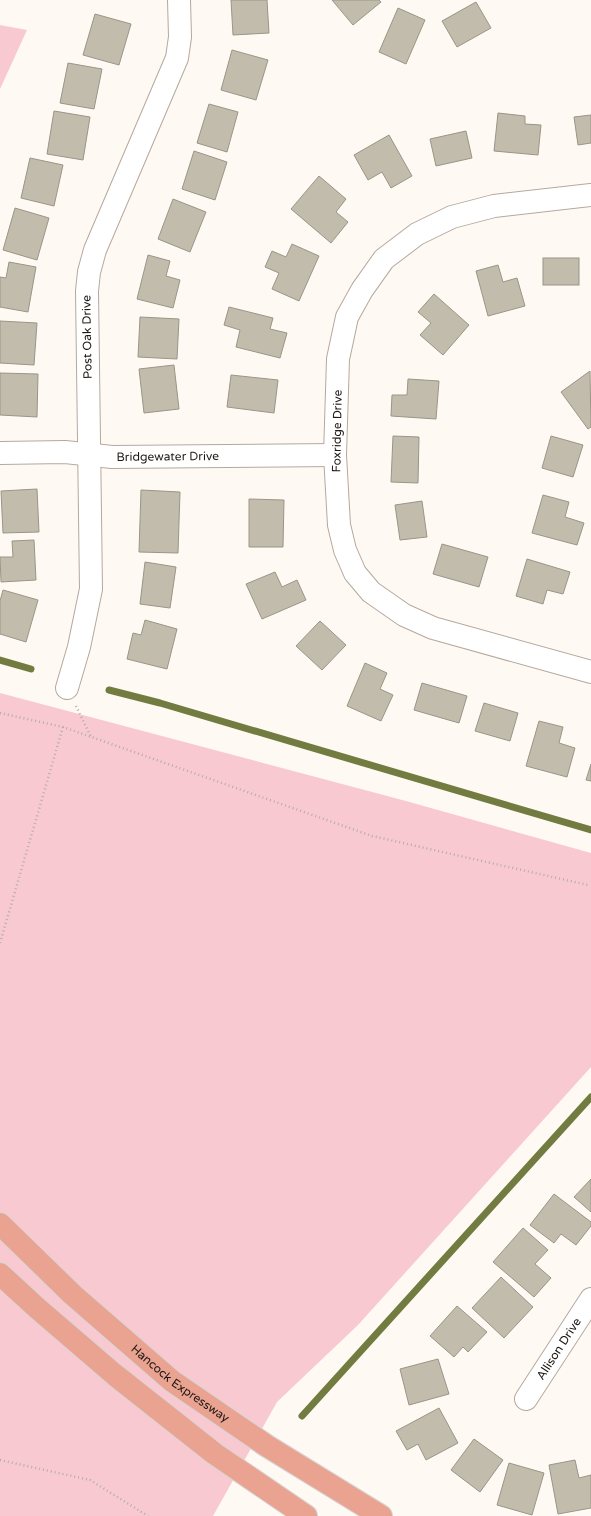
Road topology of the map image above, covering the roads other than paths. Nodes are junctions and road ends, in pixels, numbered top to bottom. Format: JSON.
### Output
{"nodes":[{"id":1,"x":179,"y":0,"type":"edge"},
{"id":2,"x":591,"y":194,"type":"edge"},
{"id":3,"x":0,"y":453,"type":"edge"},
{"id":4,"x":89,"y":455,"type":"junction"},
{"id":5,"x":335,"y":455,"type":"junction"},
{"id":6,"x":591,"y":672,"type":"edge"},
{"id":7,"x":67,"y":688,"type":"road end"},
{"id":8,"x":0,"y":1224,"type":"edge"},
{"id":9,"x":0,"y":1274,"type":"edge"},
{"id":10,"x":591,"y":1298,"type":"edge"},
{"id":11,"x":526,"y":1399,"type":"dead end"},
{"id":12,"x":306,"y":1516,"type":"edge"},
{"id":13,"x":381,"y":1516,"type":"edge"}],
"edges":[{"from":1,"to":4,"type":"street","name":"Post Oak Drive"},
{"from":2,"to":5,"type":"street","name":"Foxridge Drive"},
{"from":3,"to":4,"type":"street","name":"Bridgewater Drive"},
{"from":4,"to":5,"type":"street","name":"Bridgewater Drive"},
{"from":4,"to":7,"type":"street","name":"Post Oak Drive"},
{"from":5,"to":6,"type":"street","name":"Foxridge Drive"},
{"from":8,"to":13,"type":"main road","name":"Hancock Expressway"},
{"from":9,"to":12,"type":"main road"},
{"from":10,"to":11,"type":"street","name":"Allison Drive"}]}
